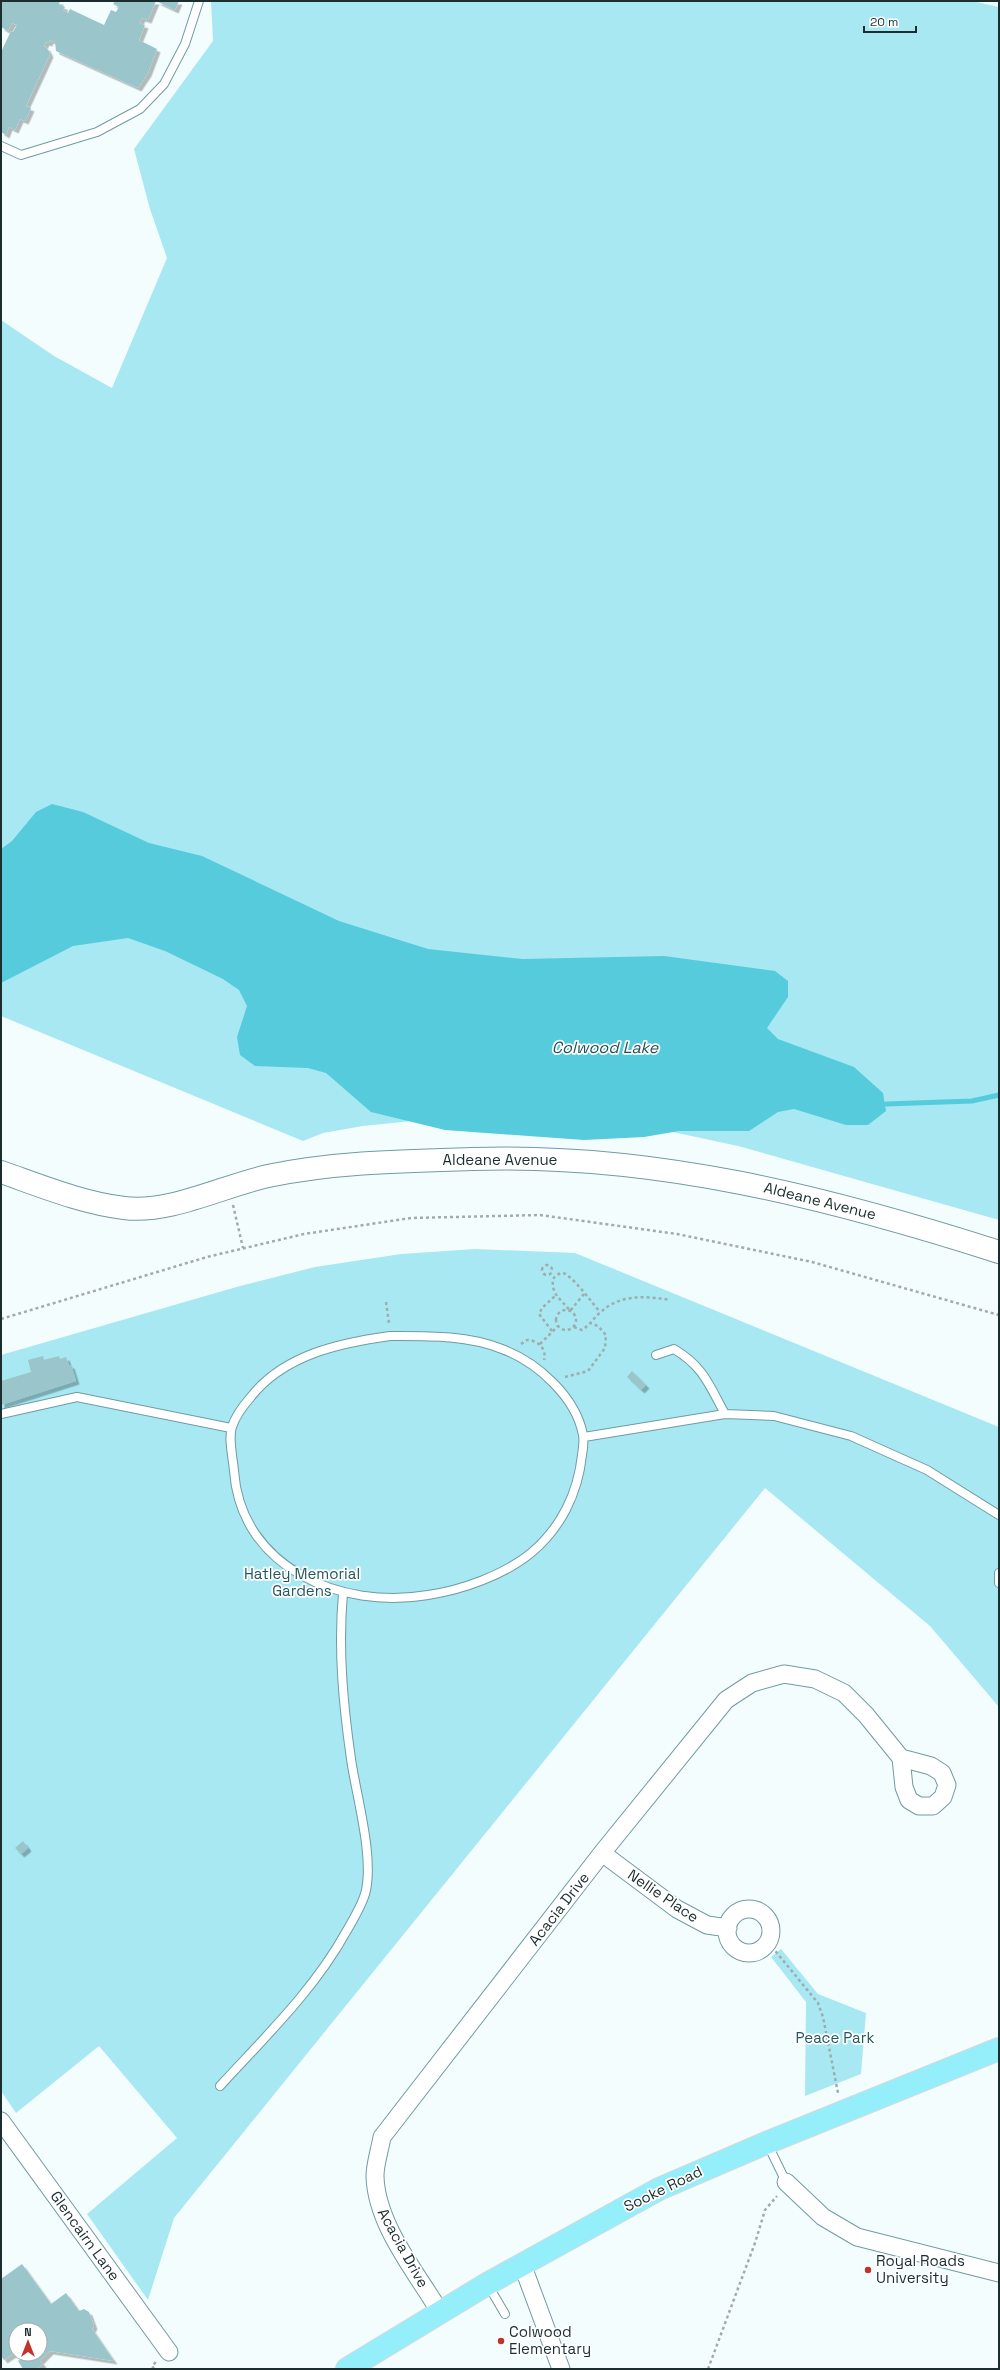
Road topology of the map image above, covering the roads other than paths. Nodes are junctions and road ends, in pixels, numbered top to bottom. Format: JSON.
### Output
{"nodes":[{"id":1,"x":199,"y":1,"type":"edge"},
{"id":2,"x":1,"y":146,"type":"edge"},
{"id":3,"x":1,"y":1172,"type":"edge"},
{"id":4,"x":999,"y":1252,"type":"edge"},
{"id":5,"x":656,"y":1356,"type":"dead end"},
{"id":6,"x":1,"y":1414,"type":"edge"},
{"id":7,"x":725,"y":1414,"type":"junction"},
{"id":8,"x":231,"y":1428,"type":"junction"},
{"id":9,"x":584,"y":1437,"type":"junction"},
{"id":10,"x":999,"y":1515,"type":"edge"},
{"id":11,"x":999,"y":1573,"type":"edge"},
{"id":12,"x":999,"y":1583,"type":"edge"},
{"id":13,"x":343,"y":1593,"type":"junction"},
{"id":14,"x":901,"y":1758,"type":"dead end"},
{"id":15,"x":602,"y":1853,"type":"junction"},
{"id":16,"x":728,"y":1928,"type":"junction"},
{"id":17,"x":999,"y":2049,"type":"edge"},
{"id":18,"x":220,"y":2086,"type":"dead end"},
{"id":19,"x":1,"y":2121,"type":"edge"},
{"id":20,"x":766,"y":2143,"type":"junction"},
{"id":21,"x":787,"y":2183,"type":"joint"},
{"id":22,"x":522,"y":2264,"type":"junction"},
{"id":23,"x":999,"y":2273,"type":"edge"},
{"id":24,"x":488,"y":2284,"type":"junction"},
{"id":25,"x":440,"y":2312,"type":"junction"},
{"id":26,"x":505,"y":2314,"type":"dead end"},
{"id":27,"x":169,"y":2352,"type":"dead end"},
{"id":28,"x":347,"y":2369,"type":"edge"},
{"id":29,"x":561,"y":2369,"type":"edge"}],
"edges":[{"from":1,"to":2,"type":"lane"},
{"from":3,"to":4,"type":"street","name":"Aldeane Avenue"},
{"from":5,"to":7,"type":"lane"},
{"from":6,"to":8,"type":"lane"},
{"from":7,"to":9,"type":"lane"},
{"from":7,"to":10,"type":"lane"},
{"from":8,"to":9,"type":"lane"},
{"from":8,"to":13,"type":"lane"},
{"from":9,"to":13,"type":"lane"},
{"from":11,"to":12,"type":"lane"},
{"from":13,"to":18,"type":"lane"},
{"from":14,"to":15,"type":"street","name":"Acacia Drive"},
{"from":15,"to":16,"type":"street","name":"Nellie Place"},
{"from":15,"to":25,"type":"street","name":"Acacia Drive"},
{"from":16,"to":16,"type":"street"},
{"from":17,"to":20,"type":"main road","name":"Sooke Road"},
{"from":19,"to":27,"type":"street","name":"Glencairn Lane"},
{"from":20,"to":21,"type":"lane"},
{"from":20,"to":22,"type":"main road","name":"Sooke Road"},
{"from":21,"to":23,"type":"street"},
{"from":22,"to":24,"type":"main road","name":"Sooke Road"},
{"from":22,"to":29,"type":"street"},
{"from":24,"to":25,"type":"main road","name":"Sooke Road"},
{"from":24,"to":26,"type":"lane"},
{"from":25,"to":28,"type":"main road","name":"Sooke Road"}]}
